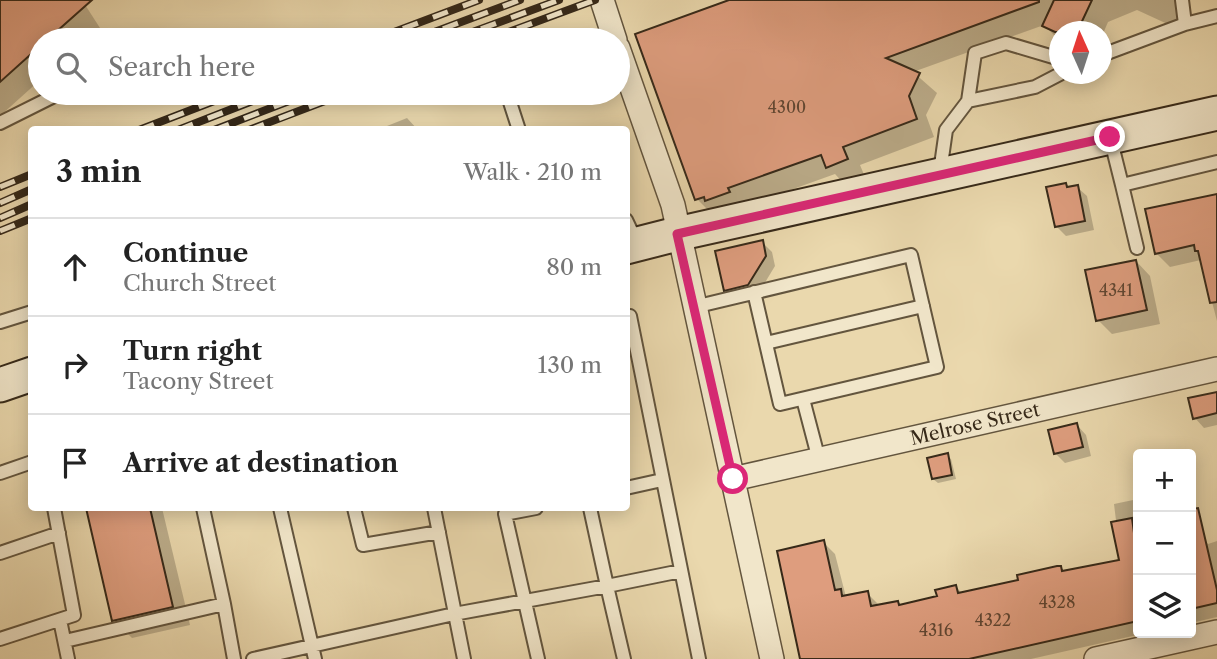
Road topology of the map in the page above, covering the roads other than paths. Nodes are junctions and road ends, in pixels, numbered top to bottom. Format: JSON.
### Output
{"nodes":[{"id":1,"x":602,"y":0,"type":"edge"},
{"id":2,"x":1182,"y":0,"type":"edge"},
{"id":3,"x":1217,"y":16,"type":"edge"},
{"id":4,"x":1185,"y":24,"type":"junction"},
{"id":5,"x":611,"y":28,"type":"edge"},
{"id":6,"x":1112,"y":51,"type":"edge"},
{"id":7,"x":1049,"y":56,"type":"edge"},
{"id":8,"x":1049,"y":80,"type":"edge"},
{"id":9,"x":630,"y":82,"type":"edge"},
{"id":10,"x":968,"y":101,"type":"junction"},
{"id":11,"x":36,"y":105,"type":"edge"},
{"id":12,"x":510,"y":105,"type":"edge"},
{"id":13,"x":1217,"y":113,"type":"edge"},
{"id":14,"x":0,"y":123,"type":"edge"},
{"id":15,"x":518,"y":126,"type":"edge"},
{"id":16,"x":1110,"y":137,"type":"junction"},
{"id":17,"x":1217,"y":162,"type":"edge"},
{"id":18,"x":940,"y":175,"type":"junction"},
{"id":19,"x":1122,"y":185,"type":"junction"},
{"id":20,"x":677,"y":234,"type":"junction"},
{"id":21,"x":630,"y":237,"type":"edge"},
{"id":22,"x":1137,"y":248,"type":"dead end"},
{"id":23,"x":754,"y":292,"type":"junction"},
{"id":24,"x":923,"y":306,"type":"junction"},
{"id":25,"x":694,"y":307,"type":"junction"},
{"id":26,"x":28,"y":313,"type":"edge"},
{"id":27,"x":630,"y":316,"type":"edge"},
{"id":28,"x":0,"y":322,"type":"edge"},
{"id":29,"x":766,"y":343,"type":"junction"},
{"id":30,"x":1217,"y":369,"type":"edge"},
{"id":31,"x":28,"y":375,"type":"edge"},
{"id":32,"x":0,"y":385,"type":"edge"},
{"id":33,"x":803,"y":399,"type":"junction"},
{"id":34,"x":819,"y":460,"type":"junction"},
{"id":35,"x":28,"y":463,"type":"edge"},
{"id":36,"x":0,"y":473,"type":"edge"},
{"id":37,"x":733,"y":479,"type":"junction"},
{"id":38,"x":662,"y":480,"type":"junction"},
{"id":39,"x":630,"y":487,"type":"edge"},
{"id":40,"x":55,"y":511,"type":"edge"},
{"id":41,"x":204,"y":511,"type":"edge"},
{"id":42,"x":281,"y":511,"type":"edge"},
{"id":43,"x":355,"y":511,"type":"edge"},
{"id":44,"x":435,"y":511,"type":"edge"},
{"id":45,"x":520,"y":511,"type":"edge"},
{"id":46,"x":591,"y":511,"type":"edge"},
{"id":47,"x":439,"y":532,"type":"junction"},
{"id":48,"x":59,"y":533,"type":"junction"},
{"id":49,"x":0,"y":553,"type":"edge"},
{"id":50,"x":681,"y":570,"type":"junction"},
{"id":51,"x":607,"y":586,"type":"junction"},
{"id":52,"x":526,"y":602,"type":"junction"},
{"id":53,"x":224,"y":604,"type":"junction"},
{"id":54,"x":454,"y":614,"type":"junction"},
{"id":55,"x":60,"y":620,"type":"junction"},
{"id":56,"x":1217,"y":632,"type":"edge"},
{"id":57,"x":0,"y":639,"type":"edge"},
{"id":58,"x":65,"y":641,"type":"junction"},
{"id":59,"x":312,"y":646,"type":"junction"},
{"id":60,"x":68,"y":659,"type":"edge"},
{"id":61,"x":234,"y":659,"type":"edge"},
{"id":62,"x":253,"y":659,"type":"edge"},
{"id":63,"x":315,"y":659,"type":"edge"},
{"id":64,"x":464,"y":659,"type":"edge"},
{"id":65,"x":538,"y":659,"type":"edge"},
{"id":66,"x":624,"y":659,"type":"edge"},
{"id":67,"x":699,"y":659,"type":"edge"},
{"id":68,"x":772,"y":659,"type":"edge"},
{"id":69,"x":1096,"y":659,"type":"edge"}],
"edges":[{"from":1,"to":5,"type":"street"},
{"from":2,"to":4,"type":"lane"},
{"from":3,"to":4,"type":"lane"},
{"from":4,"to":6,"type":"lane"},
{"from":7,"to":10,"type":"lane"},
{"from":8,"to":10,"type":"lane"},
{"from":9,"to":20,"type":"street"},
{"from":10,"to":18,"type":"lane"},
{"from":11,"to":14,"type":"lane"},
{"from":12,"to":15,"type":"lane"},
{"from":13,"to":16,"type":"main road"},
{"from":16,"to":18,"type":"main road"},
{"from":16,"to":19,"type":"lane"},
{"from":17,"to":19,"type":"lane"},
{"from":18,"to":20,"type":"main road"},
{"from":19,"to":22,"type":"lane"},
{"from":20,"to":21,"type":"main road"},
{"from":20,"to":25,"type":"street"},
{"from":23,"to":24,"type":"lane"},
{"from":23,"to":25,"type":"lane"},
{"from":23,"to":29,"type":"lane"},
{"from":24,"to":29,"type":"lane"},
{"from":24,"to":33,"type":"lane"},
{"from":25,"to":37,"type":"street"},
{"from":26,"to":28,"type":"lane"},
{"from":27,"to":38,"type":"lane"},
{"from":29,"to":33,"type":"lane"},
{"from":30,"to":34,"type":"street","name":"Melrose Street"},
{"from":31,"to":32,"type":"main road"},
{"from":33,"to":34,"type":"lane"},
{"from":34,"to":37,"type":"street","name":"Melrose Street"},
{"from":35,"to":36,"type":"lane"},
{"from":37,"to":68,"type":"street"},
{"from":38,"to":39,"type":"lane"},
{"from":38,"to":50,"type":"lane"},
{"from":40,"to":48,"type":"lane"},
{"from":41,"to":53,"type":"lane"},
{"from":42,"to":59,"type":"lane"},
{"from":43,"to":47,"type":"lane"},
{"from":44,"to":47,"type":"lane"},
{"from":45,"to":52,"type":"lane"},
{"from":46,"to":51,"type":"lane"},
{"from":47,"to":54,"type":"lane"},
{"from":48,"to":49,"type":"lane"},
{"from":48,"to":55,"type":"lane"},
{"from":50,"to":51,"type":"lane"},
{"from":50,"to":67,"type":"lane"},
{"from":51,"to":52,"type":"lane"},
{"from":51,"to":66,"type":"lane"},
{"from":52,"to":54,"type":"lane"},
{"from":52,"to":65,"type":"lane"},
{"from":53,"to":58,"type":"lane"},
{"from":53,"to":61,"type":"lane"},
{"from":54,"to":59,"type":"lane"},
{"from":54,"to":64,"type":"lane"},
{"from":55,"to":57,"type":"lane"},
{"from":55,"to":58,"type":"lane"},
{"from":56,"to":69,"type":"street"},
{"from":58,"to":60,"type":"lane"},
{"from":59,"to":62,"type":"lane"},
{"from":59,"to":63,"type":"lane"}]}
